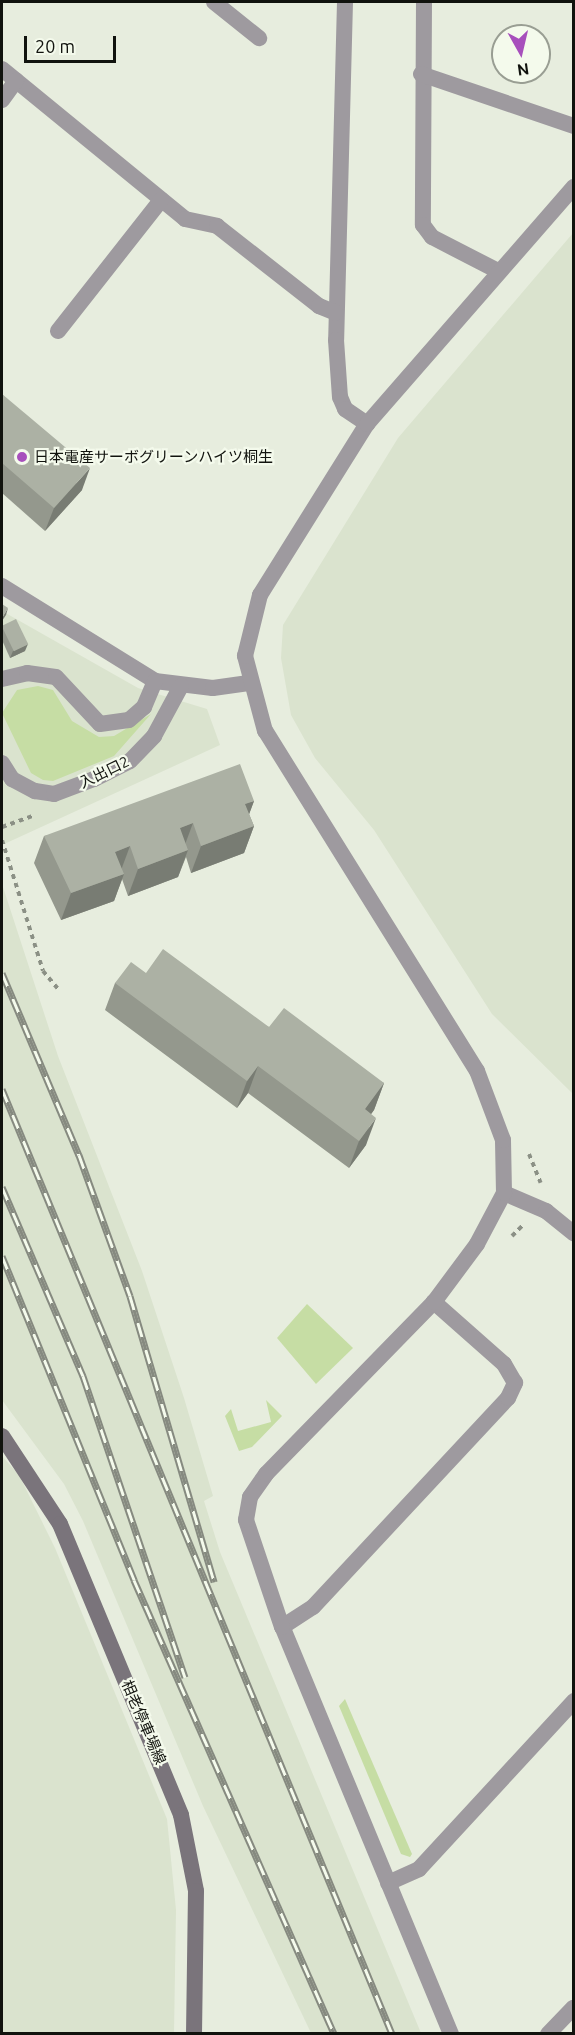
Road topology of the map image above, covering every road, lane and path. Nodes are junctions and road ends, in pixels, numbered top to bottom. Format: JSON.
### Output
{"nodes":[{"id":1,"x":214,"y":2,"type":"edge"},
{"id":2,"x":345,"y":2,"type":"edge"},
{"id":3,"x":424,"y":2,"type":"edge"},
{"id":4,"x":259,"y":38,"type":"dead end"},
{"id":5,"x":2,"y":69,"type":"edge"},
{"id":6,"x":421,"y":74,"type":"junction"},
{"id":7,"x":16,"y":81,"type":"junction"},
{"id":8,"x":2,"y":100,"type":"edge"},
{"id":9,"x":573,"y":126,"type":"edge"},
{"id":10,"x":573,"y":187,"type":"edge"},
{"id":11,"x":161,"y":200,"type":"junction"},
{"id":12,"x":498,"y":271,"type":"junction"},
{"id":13,"x":336,"y":312,"type":"junction"},
{"id":14,"x":58,"y":331,"type":"dead end"},
{"id":15,"x":367,"y":424,"type":"junction"},
{"id":16,"x":2,"y":585,"type":"edge"},
{"id":17,"x":2,"y":679,"type":"edge"},
{"id":18,"x":155,"y":681,"type":"junction"},
{"id":19,"x":249,"y":683,"type":"junction"},
{"id":20,"x":181,"y":686,"type":"junction"},
{"id":21,"x":2,"y":763,"type":"edge"},
{"id":22,"x":2,"y":840,"type":"edge"},
{"id":23,"x":59,"y":990,"type":"dead end"},
{"id":24,"x":504,"y":1193,"type":"junction"},
{"id":25,"x":573,"y":1234,"type":"edge"},
{"id":26,"x":434,"y":1302,"type":"junction"},
{"id":27,"x":2,"y":1436,"type":"edge"},
{"id":28,"x":282,"y":1626,"type":"junction"},
{"id":29,"x":573,"y":1701,"type":"edge"},
{"id":30,"x":388,"y":1883,"type":"junction"},
{"id":31,"x":573,"y":2007,"type":"edge"},
{"id":32,"x":194,"y":2034,"type":"edge"},
{"id":33,"x":451,"y":2034,"type":"edge"},
{"id":34,"x":548,"y":2034,"type":"edge"}],
"edges":[{"from":1,"to":4,"type":"street"},
{"from":2,"to":13,"type":"street"},
{"from":3,"to":6,"type":"street"},
{"from":5,"to":7,"type":"street"},
{"from":6,"to":9,"type":"street"},
{"from":6,"to":12,"type":"street"},
{"from":7,"to":8,"type":"street"},
{"from":7,"to":11,"type":"street"},
{"from":10,"to":12,"type":"street"},
{"from":11,"to":13,"type":"street"},
{"from":11,"to":14,"type":"street"},
{"from":12,"to":15,"type":"street"},
{"from":13,"to":15,"type":"street"},
{"from":15,"to":19,"type":"street"},
{"from":16,"to":18,"type":"street"},
{"from":17,"to":18,"type":"street"},
{"from":18,"to":20,"type":"street"},
{"from":19,"to":20,"type":"street"},
{"from":19,"to":24,"type":"street"},
{"from":20,"to":21,"type":"street","name":"入出口2","number":"入出口2"},
{"from":22,"to":23,"type":"path"},
{"from":24,"to":25,"type":"street"},
{"from":24,"to":26,"type":"street"},
{"from":26,"to":28,"type":"street"},
{"from":26,"to":28,"type":"street"},
{"from":27,"to":32,"type":"main road","name":"相老停車場線"},
{"from":28,"to":30,"type":"street"},
{"from":29,"to":30,"type":"street"},
{"from":30,"to":33,"type":"street"},
{"from":31,"to":34,"type":"street"}]}
